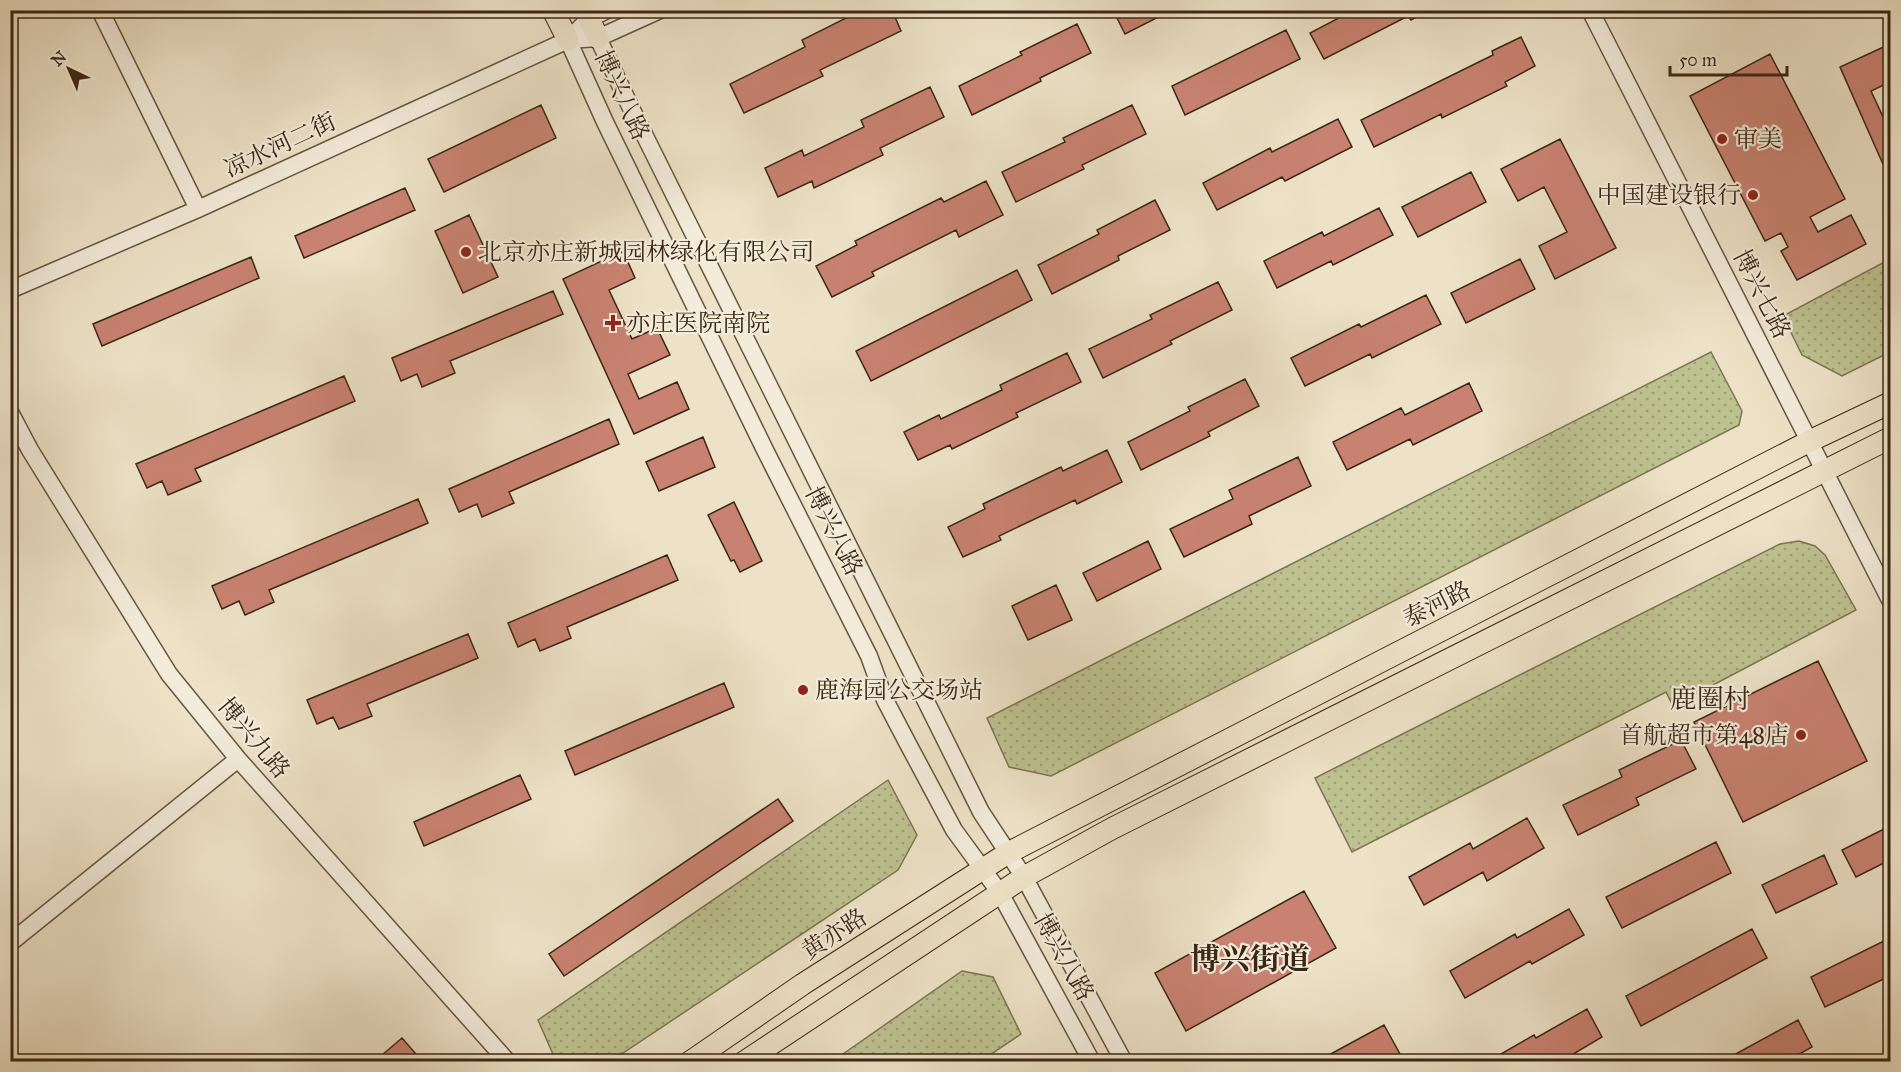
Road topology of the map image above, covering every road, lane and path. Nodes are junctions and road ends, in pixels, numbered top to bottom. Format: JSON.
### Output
{"nodes":[{"id":1,"x":100,"y":10,"type":"edge"},
{"id":2,"x":553,"y":10,"type":"edge"},
{"id":3,"x":660,"y":10,"type":"edge"},
{"id":4,"x":1590,"y":10,"type":"edge"},
{"id":5,"x":593,"y":13,"type":"edge"},
{"id":6,"x":598,"y":38,"type":"junction"},
{"id":7,"x":568,"y":40,"type":"junction"},
{"id":8,"x":198,"y":209,"type":"junction"},
{"id":9,"x":10,"y":290,"type":"edge"},
{"id":10,"x":1890,"y":403,"type":"edge"},
{"id":11,"x":10,"y":412,"type":"edge"},
{"id":12,"x":1890,"y":438,"type":"edge"},
{"id":13,"x":1810,"y":441,"type":"junction"},
{"id":14,"x":1825,"y":470,"type":"junction"},
{"id":15,"x":1890,"y":600,"type":"edge"},
{"id":16,"x":238,"y":759,"type":"junction"},
{"id":17,"x":1008,"y":853,"type":"junction"},
{"id":18,"x":981,"y":870,"type":"junction"},
{"id":19,"x":1024,"y":877,"type":"junction"},
{"id":20,"x":1000,"y":893,"type":"junction"},
{"id":21,"x":10,"y":943,"type":"edge"},
{"id":22,"x":508,"y":1062,"type":"edge"},
{"id":23,"x":690,"y":1062,"type":"edge"},
{"id":24,"x":744,"y":1062,"type":"edge"},
{"id":25,"x":1092,"y":1062,"type":"edge"},
{"id":26,"x":1124,"y":1062,"type":"edge"}],
"edges":[{"from":1,"to":8,"type":"street"},
{"from":2,"to":7,"type":"main road","name":"博兴八路"},
{"from":3,"to":6,"type":"street","name":"凉水河二街"},
{"from":4,"to":13,"type":"street","name":"博兴七路"},
{"from":5,"to":6,"type":"main road","name":"博兴八路"},
{"from":5,"to":7,"type":"street","name":"凉水河二街"},
{"from":6,"to":7,"type":"street","name":"凉水河二街"},
{"from":6,"to":17,"type":"street","name":"博兴八路"},
{"from":7,"to":8,"type":"street","name":"凉水河二街"},
{"from":7,"to":18,"type":"street","name":"博兴八路"},
{"from":8,"to":9,"type":"street","name":"凉水河二街"},
{"from":10,"to":13,"type":"main road","name":"泰河路"},
{"from":11,"to":16,"type":"street","name":"博兴九路"},
{"from":12,"to":14,"type":"main road"},
{"from":13,"to":14,"type":"street","name":"博兴七路"},
{"from":13,"to":17,"type":"main road","name":"泰河路"},
{"from":14,"to":15,"type":"street","name":"博兴七路"},
{"from":14,"to":19,"type":"main road"},
{"from":16,"to":21,"type":"street"},
{"from":16,"to":22,"type":"street","name":"博兴九路"},
{"from":17,"to":18,"type":"main road","name":"黄亦路"},
{"from":17,"to":19,"type":"street","name":"博兴八路"},
{"from":18,"to":20,"type":"street","name":"博兴八路"},
{"from":18,"to":23,"type":"main road","name":"黄亦路"},
{"from":19,"to":20,"type":"main road"},
{"from":19,"to":26,"type":"street","name":"博兴八路"},
{"from":20,"to":24,"type":"main road"},
{"from":20,"to":25,"type":"street","name":"博兴八路"}]}
